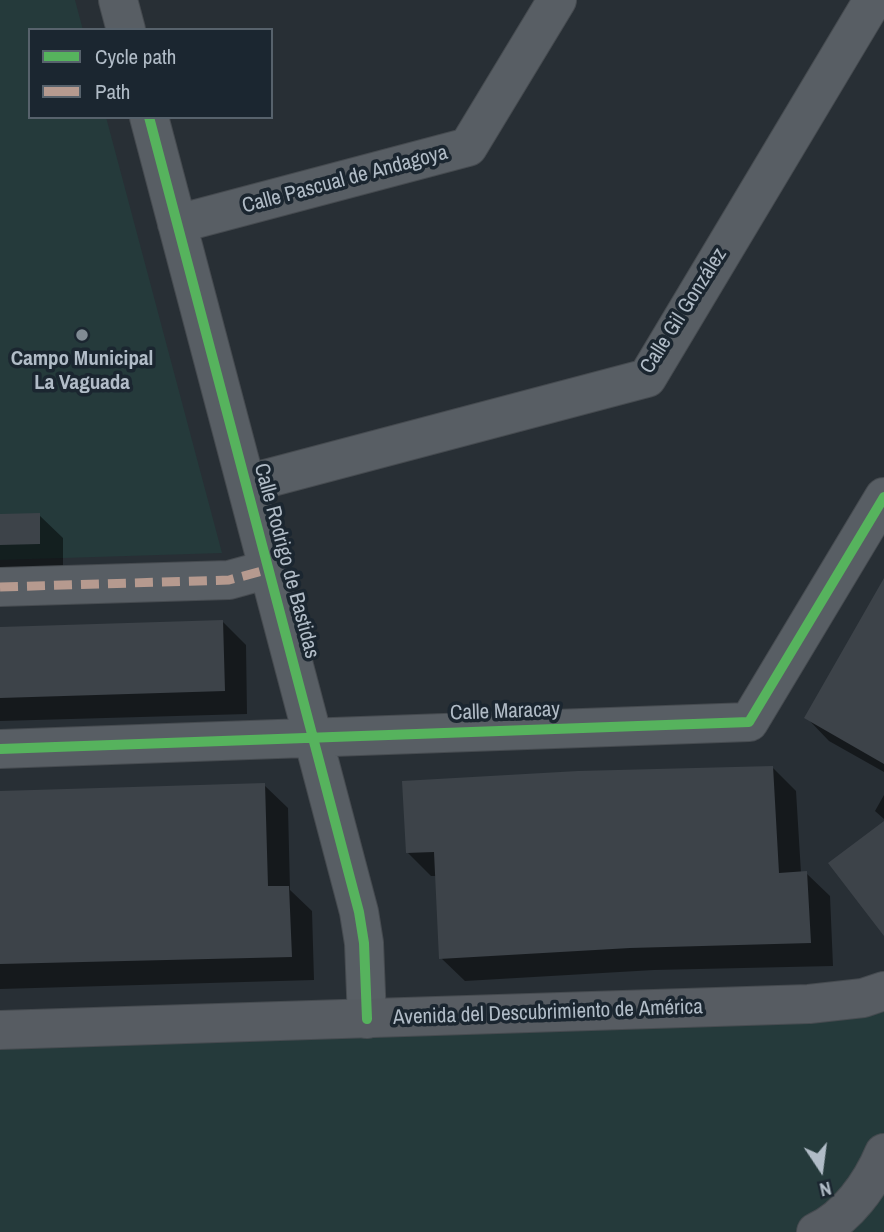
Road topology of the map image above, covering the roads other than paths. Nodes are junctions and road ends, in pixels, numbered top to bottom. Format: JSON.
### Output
{"nodes":[{"id":1,"x":118,"y":0,"type":"edge"},
{"id":2,"x":557,"y":0,"type":"edge"},
{"id":3,"x":873,"y":0,"type":"edge"},
{"id":4,"x":125,"y":28,"type":"edge"},
{"id":5,"x":150,"y":119,"type":"edge"},
{"id":6,"x":177,"y":224,"type":"junction"},
{"id":7,"x":246,"y":484,"type":"junction"},
{"id":8,"x":884,"y":498,"type":"edge"},
{"id":9,"x":269,"y":569,"type":"junction"},
{"id":10,"x":0,"y":587,"type":"edge"},
{"id":11,"x":313,"y":738,"type":"junction"},
{"id":12,"x":0,"y":749,"type":"edge"},
{"id":13,"x":884,"y":991,"type":"edge"},
{"id":14,"x":367,"y":1019,"type":"junction"},
{"id":15,"x":0,"y":1030,"type":"edge"},
{"id":16,"x":884,"y":1153,"type":"edge"},
{"id":17,"x":816,"y":1232,"type":"edge"}],
"edges":[{"from":1,"to":4,"type":"street"},
{"from":2,"to":6,"type":"street","name":"Calle Pascual de Andagoya"},
{"from":3,"to":7,"type":"street","name":"Calle Gil González"},
{"from":5,"to":6,"type":"street","name":"Calle Rodrigo de Bastidas"},
{"from":6,"to":7,"type":"street","name":"Calle Rodrigo de Bastidas"},
{"from":7,"to":9,"type":"street","name":"Calle Rodrigo de Bastidas"},
{"from":8,"to":11,"type":"street","name":"Calle Maracay"},
{"from":9,"to":10,"type":"street"},
{"from":9,"to":11,"type":"street","name":"Calle Rodrigo de Bastidas"},
{"from":11,"to":12,"type":"street","name":"Calle Maracay"},
{"from":11,"to":14,"type":"street","name":"Calle Rodrigo de Bastidas"},
{"from":13,"to":14,"type":"street","name":"Avenida del Descubrimiento de América"},
{"from":14,"to":15,"type":"street","name":"Avenida del Descubrimiento de América"},
{"from":16,"to":17,"type":"street"}]}
